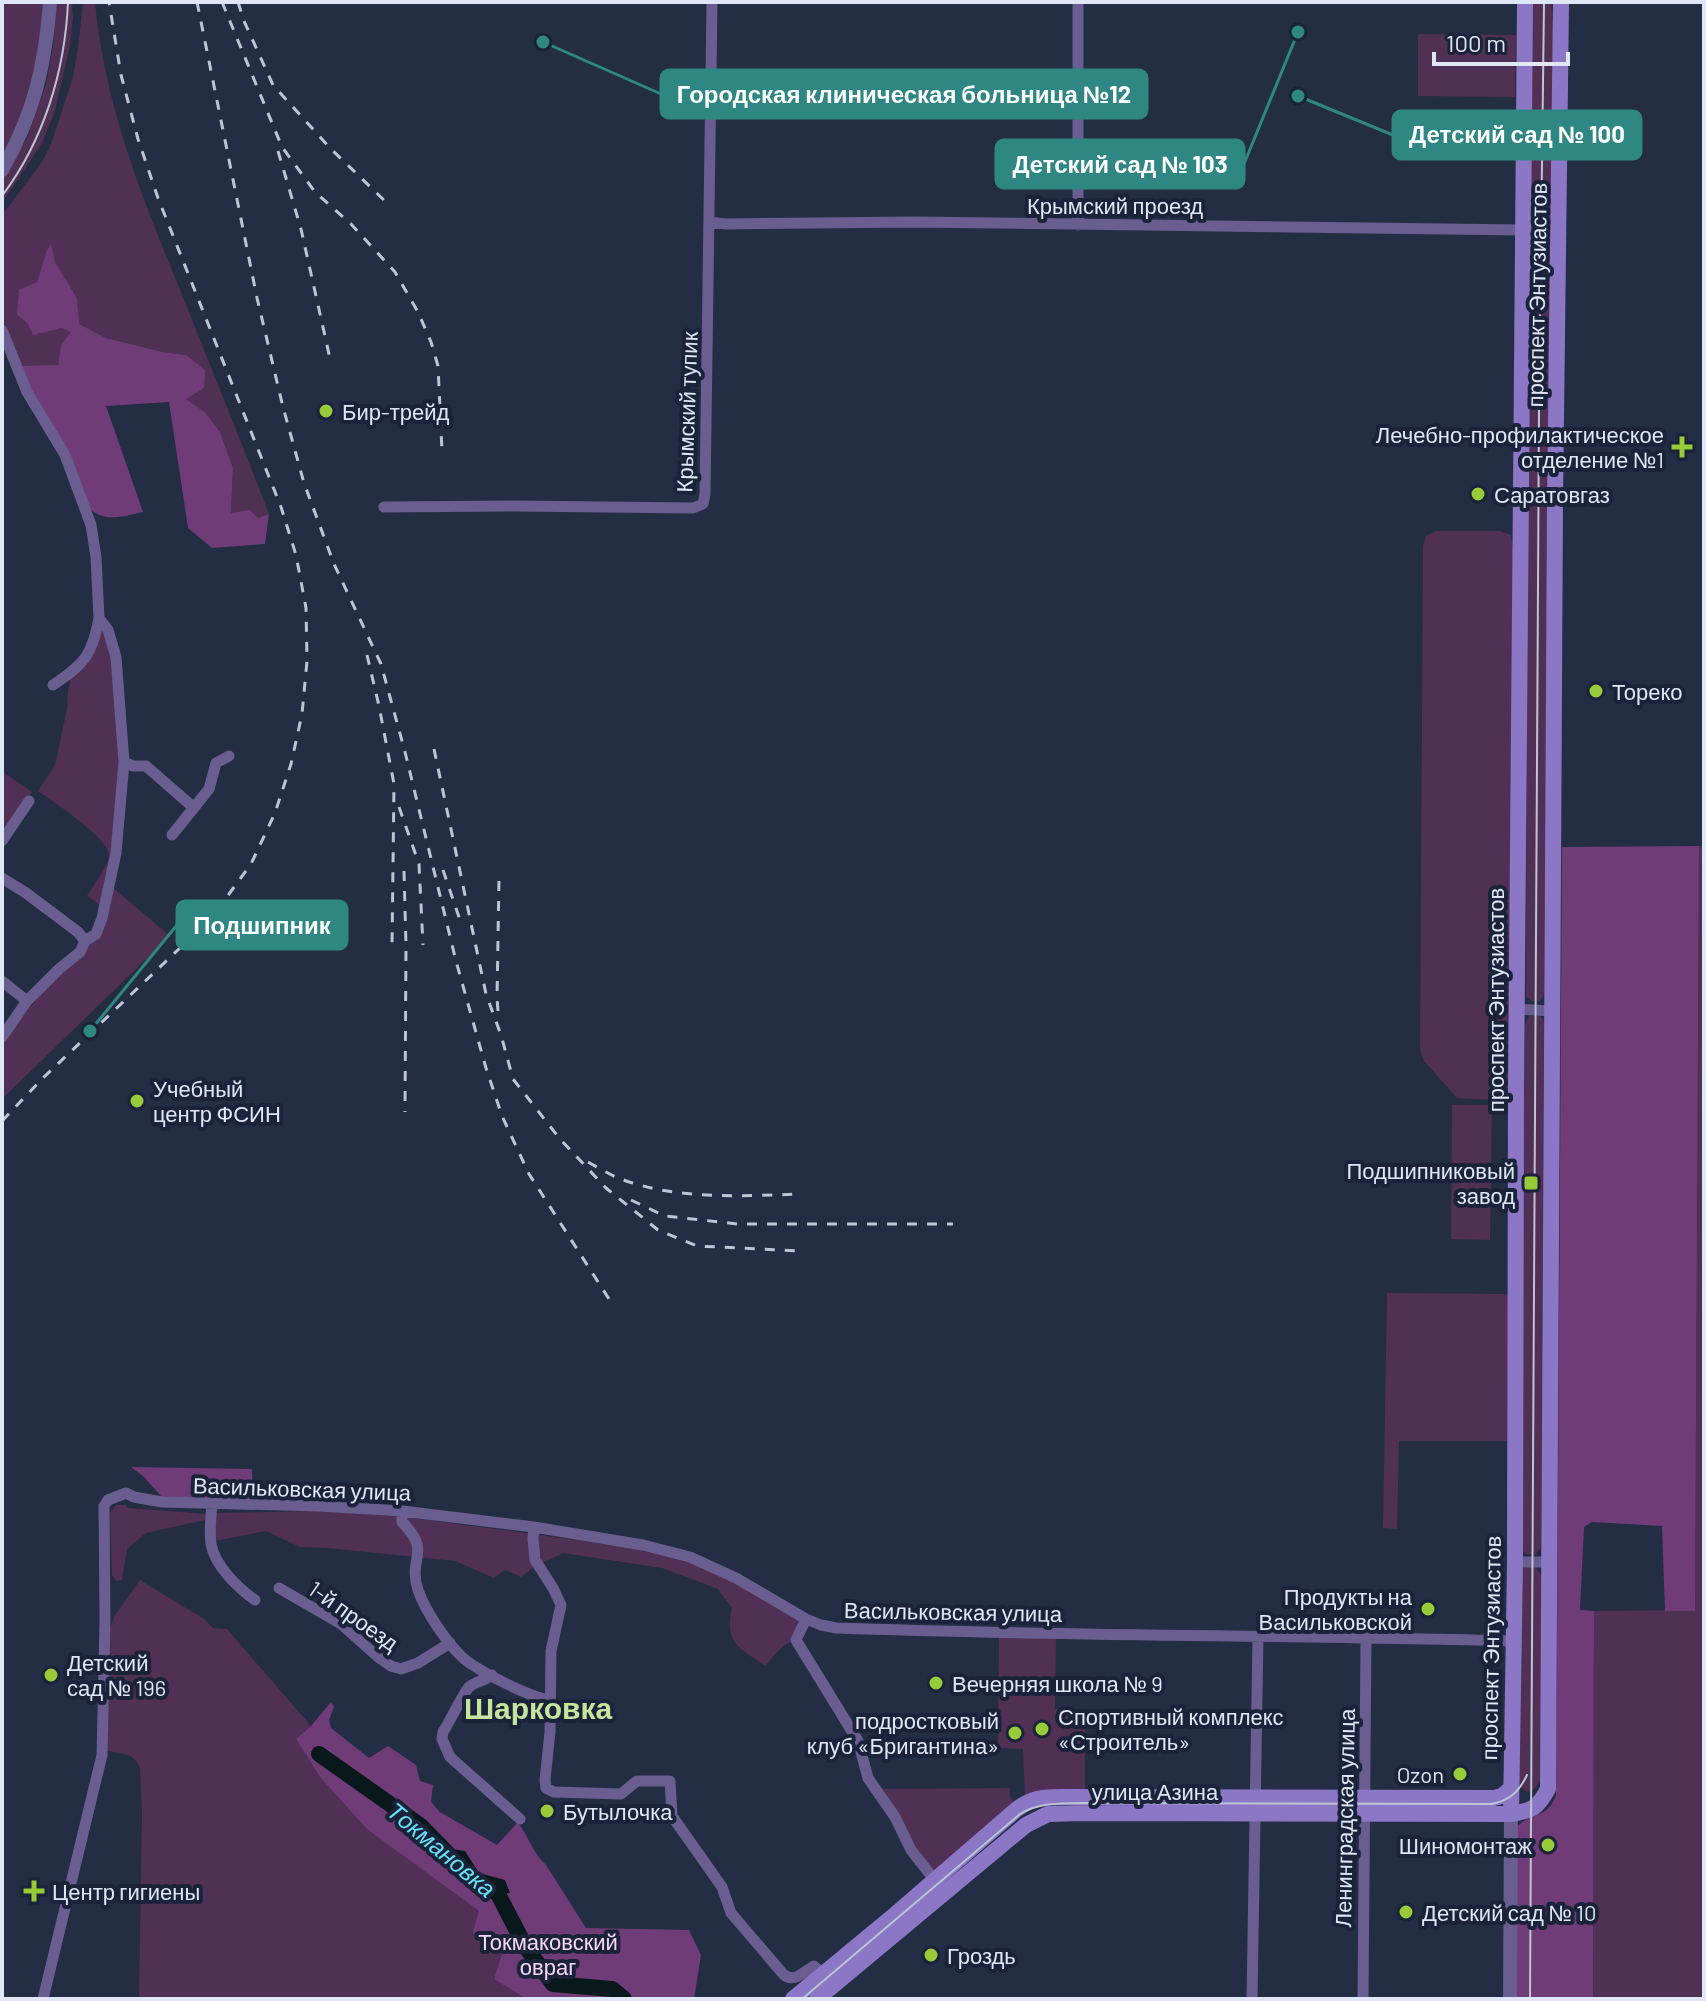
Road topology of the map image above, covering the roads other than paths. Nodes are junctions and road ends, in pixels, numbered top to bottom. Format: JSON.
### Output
{"nodes":[{"id":1,"x":50,"y":2,"type":"edge"},
{"id":2,"x":712,"y":2,"type":"edge"},
{"id":3,"x":1078,"y":2,"type":"edge"},
{"id":4,"x":1525,"y":2,"type":"edge"},
{"id":5,"x":1561,"y":2,"type":"edge"},
{"id":6,"x":2,"y":170,"type":"edge"},
{"id":7,"x":709,"y":222,"type":"junction"},
{"id":8,"x":1078,"y":225,"type":"junction"},
{"id":9,"x":1522,"y":230,"type":"junction"},
{"id":10,"x":2,"y":330,"type":"edge"},
{"id":11,"x":384,"y":507,"type":"dead end"},
{"id":12,"x":99,"y":618,"type":"junction"},
{"id":13,"x":53,"y":685,"type":"dead end"},
{"id":14,"x":229,"y":756,"type":"dead end"},
{"id":15,"x":124,"y":762,"type":"junction"},
{"id":16,"x":29,"y":801,"type":"dead end"},
{"id":17,"x":193,"y":807,"type":"junction"},
{"id":18,"x":172,"y":835,"type":"dead end"},
{"id":19,"x":2,"y":841,"type":"edge"},
{"id":20,"x":2,"y":878,"type":"edge"},
{"id":21,"x":85,"y":941,"type":"junction"},
{"id":22,"x":2,"y":981,"type":"edge"},
{"id":23,"x":27,"y":1001,"type":"junction"},
{"id":24,"x":1517,"y":1009,"type":"junction"},
{"id":25,"x":1552,"y":1011,"type":"junction"},
{"id":26,"x":2,"y":1037,"type":"edge"},
{"id":27,"x":212,"y":1504,"type":"junction"},
{"id":28,"x":402,"y":1511,"type":"junction"},
{"id":29,"x":534,"y":1527,"type":"junction"},
{"id":30,"x":1515,"y":1562,"type":"junction"},
{"id":31,"x":1550,"y":1562,"type":"junction"},
{"id":32,"x":279,"y":1588,"type":"dead end"},
{"id":33,"x":255,"y":1600,"type":"dead end"},
{"id":34,"x":806,"y":1619,"type":"junction"},
{"id":35,"x":1258,"y":1636,"type":"junction"},
{"id":36,"x":1366,"y":1637,"type":"junction"},
{"id":37,"x":1513,"y":1641,"type":"junction"},
{"id":38,"x":450,"y":1643,"type":"junction"},
{"id":39,"x":492,"y":1675,"type":"junction"},
{"id":40,"x":550,"y":1700,"type":"junction"},
{"id":41,"x":1510,"y":1789,"type":"junction"},
{"id":42,"x":1548,"y":1789,"type":"joint"},
{"id":43,"x":1256,"y":1805,"type":"junction"},
{"id":44,"x":1364,"y":1806,"type":"junction"},
{"id":45,"x":1511,"y":1814,"type":"junction"},
{"id":46,"x":520,"y":1819,"type":"dead end"},
{"id":47,"x":939,"y":1887,"type":"junction"},
{"id":48,"x":828,"y":1979,"type":"junction"},
{"id":49,"x":43,"y":1999,"type":"edge"},
{"id":50,"x":793,"y":1999,"type":"edge"},
{"id":51,"x":817,"y":1999,"type":"edge"},
{"id":52,"x":1252,"y":1999,"type":"edge"},
{"id":53,"x":1363,"y":1999,"type":"edge"},
{"id":54,"x":1510,"y":1999,"type":"edge"}],
"edges":[{"from":1,"to":6,"type":"street"},
{"from":2,"to":7,"type":"street","name":"Крымский тупик"},
{"from":3,"to":8,"type":"street"},
{"from":4,"to":9,"type":"main road","name":"проспект Энтузиастов"},
{"from":5,"to":25,"type":"main road","name":"проспект Энтузиастов"},
{"from":7,"to":8,"type":"street","name":"Крымский проезд"},
{"from":7,"to":11,"type":"street","name":"Крымский тупик"},
{"from":8,"to":9,"type":"street","name":"Крымский проезд"},
{"from":9,"to":24,"type":"main road","name":"проспект Энтузиастов"},
{"from":10,"to":12,"type":"street"},
{"from":12,"to":13,"type":"street"},
{"from":12,"to":15,"type":"street"},
{"from":14,"to":17,"type":"street"},
{"from":15,"to":17,"type":"street"},
{"from":15,"to":21,"type":"street"},
{"from":16,"to":19,"type":"street"},
{"from":17,"to":18,"type":"street"},
{"from":20,"to":21,"type":"street"},
{"from":21,"to":23,"type":"street"},
{"from":22,"to":23,"type":"street"},
{"from":23,"to":26,"type":"street"},
{"from":24,"to":25,"type":"street"},
{"from":24,"to":30,"type":"main road","name":"проспект Энтузиастов"},
{"from":25,"to":31,"type":"main road","name":"проспект Энтузиастов"},
{"from":27,"to":28,"type":"street","name":"Васильковская улица"},
{"from":27,"to":33,"type":"street"},
{"from":27,"to":49,"type":"street","name":"Васильковская улица"},
{"from":28,"to":29,"type":"street","name":"Васильковская улица"},
{"from":28,"to":38,"type":"street"},
{"from":29,"to":34,"type":"street","name":"Васильковская улица"},
{"from":29,"to":40,"type":"street"},
{"from":30,"to":31,"type":"street"},
{"from":30,"to":37,"type":"main road","name":"проспект Энтузиастов"},
{"from":31,"to":42,"type":"main road","name":"проспект Энтузиастов"},
{"from":32,"to":38,"type":"street","name":"1-й проезд"},
{"from":34,"to":35,"type":"street","name":"Васильковская улица"},
{"from":34,"to":47,"type":"street"},
{"from":35,"to":36,"type":"street","name":"Васильковская улица"},
{"from":35,"to":43,"type":"street"},
{"from":36,"to":37,"type":"street","name":"Васильковская улица"},
{"from":36,"to":44,"type":"street","name":"Ленинградская улица"},
{"from":37,"to":41,"type":"main road","name":"проспект Энтузиастов"},
{"from":38,"to":39,"type":"street"},
{"from":39,"to":40,"type":"street"},
{"from":39,"to":46,"type":"street"},
{"from":40,"to":48,"type":"street"},
{"from":41,"to":44,"type":"main road","name":"улица Азина"},
{"from":41,"to":45,"type":"main road","name":"проспект Энтузиастов"},
{"from":42,"to":45,"type":"main road","name":"улица Азина"},
{"from":43,"to":44,"type":"main road","name":"улица Азина"},
{"from":43,"to":47,"type":"main road","name":"улица Азина"},
{"from":43,"to":52,"type":"street"},
{"from":44,"to":45,"type":"main road","name":"улица Азина"},
{"from":44,"to":53,"type":"street","name":"Ленинградская улица"},
{"from":45,"to":54,"type":"street","name":"проспект Энтузиастов"},
{"from":47,"to":48,"type":"main road","name":"улица Азина"},
{"from":48,"to":50,"type":"main road","name":"улица Азина"},
{"from":48,"to":51,"type":"main road","name":"улица Азина"}]}
